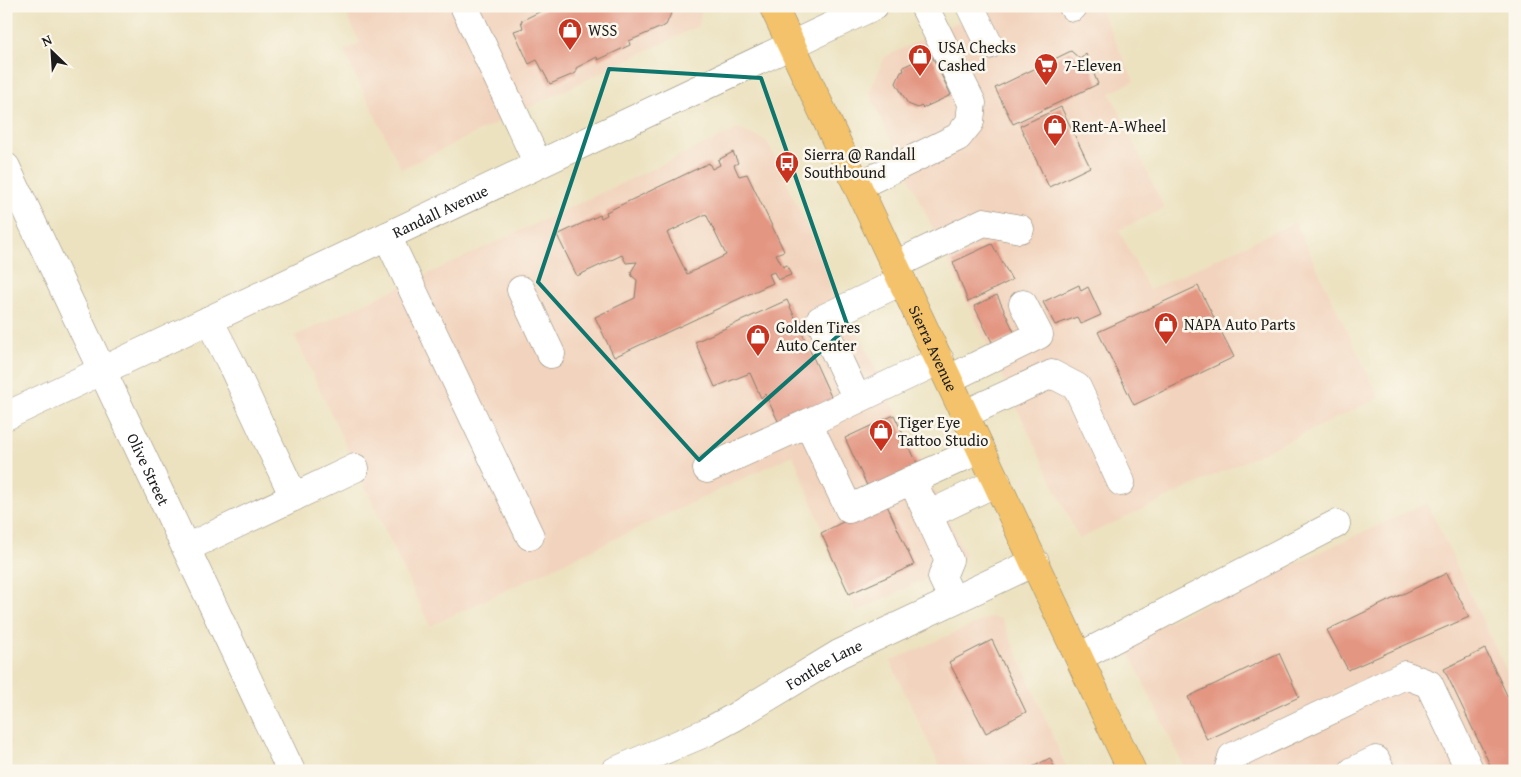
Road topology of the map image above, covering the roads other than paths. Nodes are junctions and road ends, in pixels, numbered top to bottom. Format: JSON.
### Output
{"nodes":[{"id":1,"x":464,"y":6,"type":"edge"},
{"id":2,"x":773,"y":6,"type":"edge"},
{"id":3,"x":874,"y":6,"type":"edge"},
{"id":4,"x":924,"y":6,"type":"edge"},
{"id":5,"x":970,"y":6,"type":"edge"},
{"id":6,"x":791,"y":45,"type":"junction"},
{"id":7,"x":989,"y":45,"type":"dead end"},
{"id":8,"x":538,"y":164,"type":"junction"},
{"id":9,"x":6,"y":167,"type":"edge"},
{"id":10,"x":858,"y":186,"type":"junction"},
{"id":11,"x":12,"y":195,"type":"edge"},
{"id":12,"x":1020,"y":229,"type":"dead end"},
{"id":13,"x":388,"y":236,"type":"junction"},
{"id":14,"x":898,"y":273,"type":"junction"},
{"id":15,"x":521,"y":290,"type":"dead end"},
{"id":16,"x":1023,"y":304,"type":"dead end"},
{"id":17,"x":209,"y":320,"type":"junction"},
{"id":18,"x":551,"y":354,"type":"dead end"},
{"id":19,"x":944,"y":370,"type":"junction"},
{"id":20,"x":102,"y":371,"type":"junction"},
{"id":21,"x":857,"y":400,"type":"junction"},
{"id":22,"x":965,"y":414,"type":"junction"},
{"id":23,"x":6,"y":416,"type":"edge"},
{"id":24,"x":808,"y":423,"type":"junction"},
{"id":25,"x":981,"y":449,"type":"junction"},
{"id":26,"x":355,"y":468,"type":"dead end"},
{"id":27,"x":707,"y":469,"type":"dead end"},
{"id":28,"x":912,"y":480,"type":"junction"},
{"id":29,"x":996,"y":482,"type":"junction"},
{"id":30,"x":1121,"y":482,"type":"dead end"},
{"id":31,"x":294,"y":497,"type":"junction"},
{"id":32,"x":928,"y":514,"type":"junction"},
{"id":33,"x":1336,"y":524,"type":"dead end"},
{"id":34,"x":530,"y":536,"type":"dead end"},
{"id":35,"x":186,"y":548,"type":"junction"},
{"id":36,"x":1035,"y":562,"type":"junction"},
{"id":37,"x":953,"y":600,"type":"junction"},
{"id":38,"x":1079,"y":657,"type":"junction"},
{"id":39,"x":291,"y":771,"type":"edge"},
{"id":40,"x":615,"y":771,"type":"edge"},
{"id":41,"x":1132,"y":771,"type":"edge"},
{"id":42,"x":1228,"y":771,"type":"edge"},
{"id":43,"x":1353,"y":771,"type":"edge"},
{"id":44,"x":1381,"y":771,"type":"edge"},
{"id":45,"x":1470,"y":771,"type":"edge"}],
"edges":[{"from":1,"to":8,"type":"street"},
{"from":2,"to":6,"type":"main road","name":"Sierra Avenue"},
{"from":3,"to":6,"type":"street","name":"Randall Avenue"},
{"from":4,"to":10,"type":"street"},
{"from":5,"to":7,"type":"street"},
{"from":6,"to":8,"type":"street","name":"Randall Avenue"},
{"from":6,"to":10,"type":"main road","name":"Sierra Avenue"},
{"from":8,"to":13,"type":"street","name":"Randall Avenue"},
{"from":9,"to":11,"type":"street","name":"Olive Street"},
{"from":10,"to":14,"type":"main road","name":"Sierra Avenue"},
{"from":11,"to":20,"type":"street","name":"Olive Street"},
{"from":12,"to":14,"type":"street"},
{"from":13,"to":17,"type":"street","name":"Randall Avenue"},
{"from":13,"to":34,"type":"street"},
{"from":14,"to":19,"type":"main road","name":"Sierra Avenue"},
{"from":14,"to":21,"type":"street"},
{"from":15,"to":18,"type":"street"},
{"from":16,"to":19,"type":"street"},
{"from":17,"to":20,"type":"street","name":"Randall Avenue"},
{"from":17,"to":31,"type":"street"},
{"from":19,"to":21,"type":"street"},
{"from":19,"to":22,"type":"main road","name":"Sierra Avenue"},
{"from":20,"to":23,"type":"street","name":"Randall Avenue"},
{"from":20,"to":35,"type":"street","name":"Olive Street"},
{"from":21,"to":24,"type":"street"},
{"from":22,"to":25,"type":"main road","name":"Sierra Avenue"},
{"from":22,"to":30,"type":"street"},
{"from":24,"to":27,"type":"street"},
{"from":24,"to":28,"type":"street"},
{"from":25,"to":28,"type":"street"},
{"from":25,"to":29,"type":"main road","name":"Sierra Avenue"},
{"from":26,"to":31,"type":"street"},
{"from":28,"to":32,"type":"street"},
{"from":29,"to":32,"type":"street"},
{"from":29,"to":36,"type":"main road","name":"Sierra Avenue"},
{"from":31,"to":35,"type":"street"},
{"from":32,"to":37,"type":"street"},
{"from":33,"to":38,"type":"street"},
{"from":35,"to":39,"type":"street","name":"Olive Street"},
{"from":36,"to":37,"type":"street","name":"Fontlee Lane"},
{"from":36,"to":38,"type":"main road","name":"Sierra Avenue"},
{"from":37,"to":40,"type":"street","name":"Fontlee Lane"},
{"from":38,"to":41,"type":"main road","name":"Sierra Avenue"},
{"from":42,"to":45,"type":"street"},
{"from":43,"to":44,"type":"street"}]}
